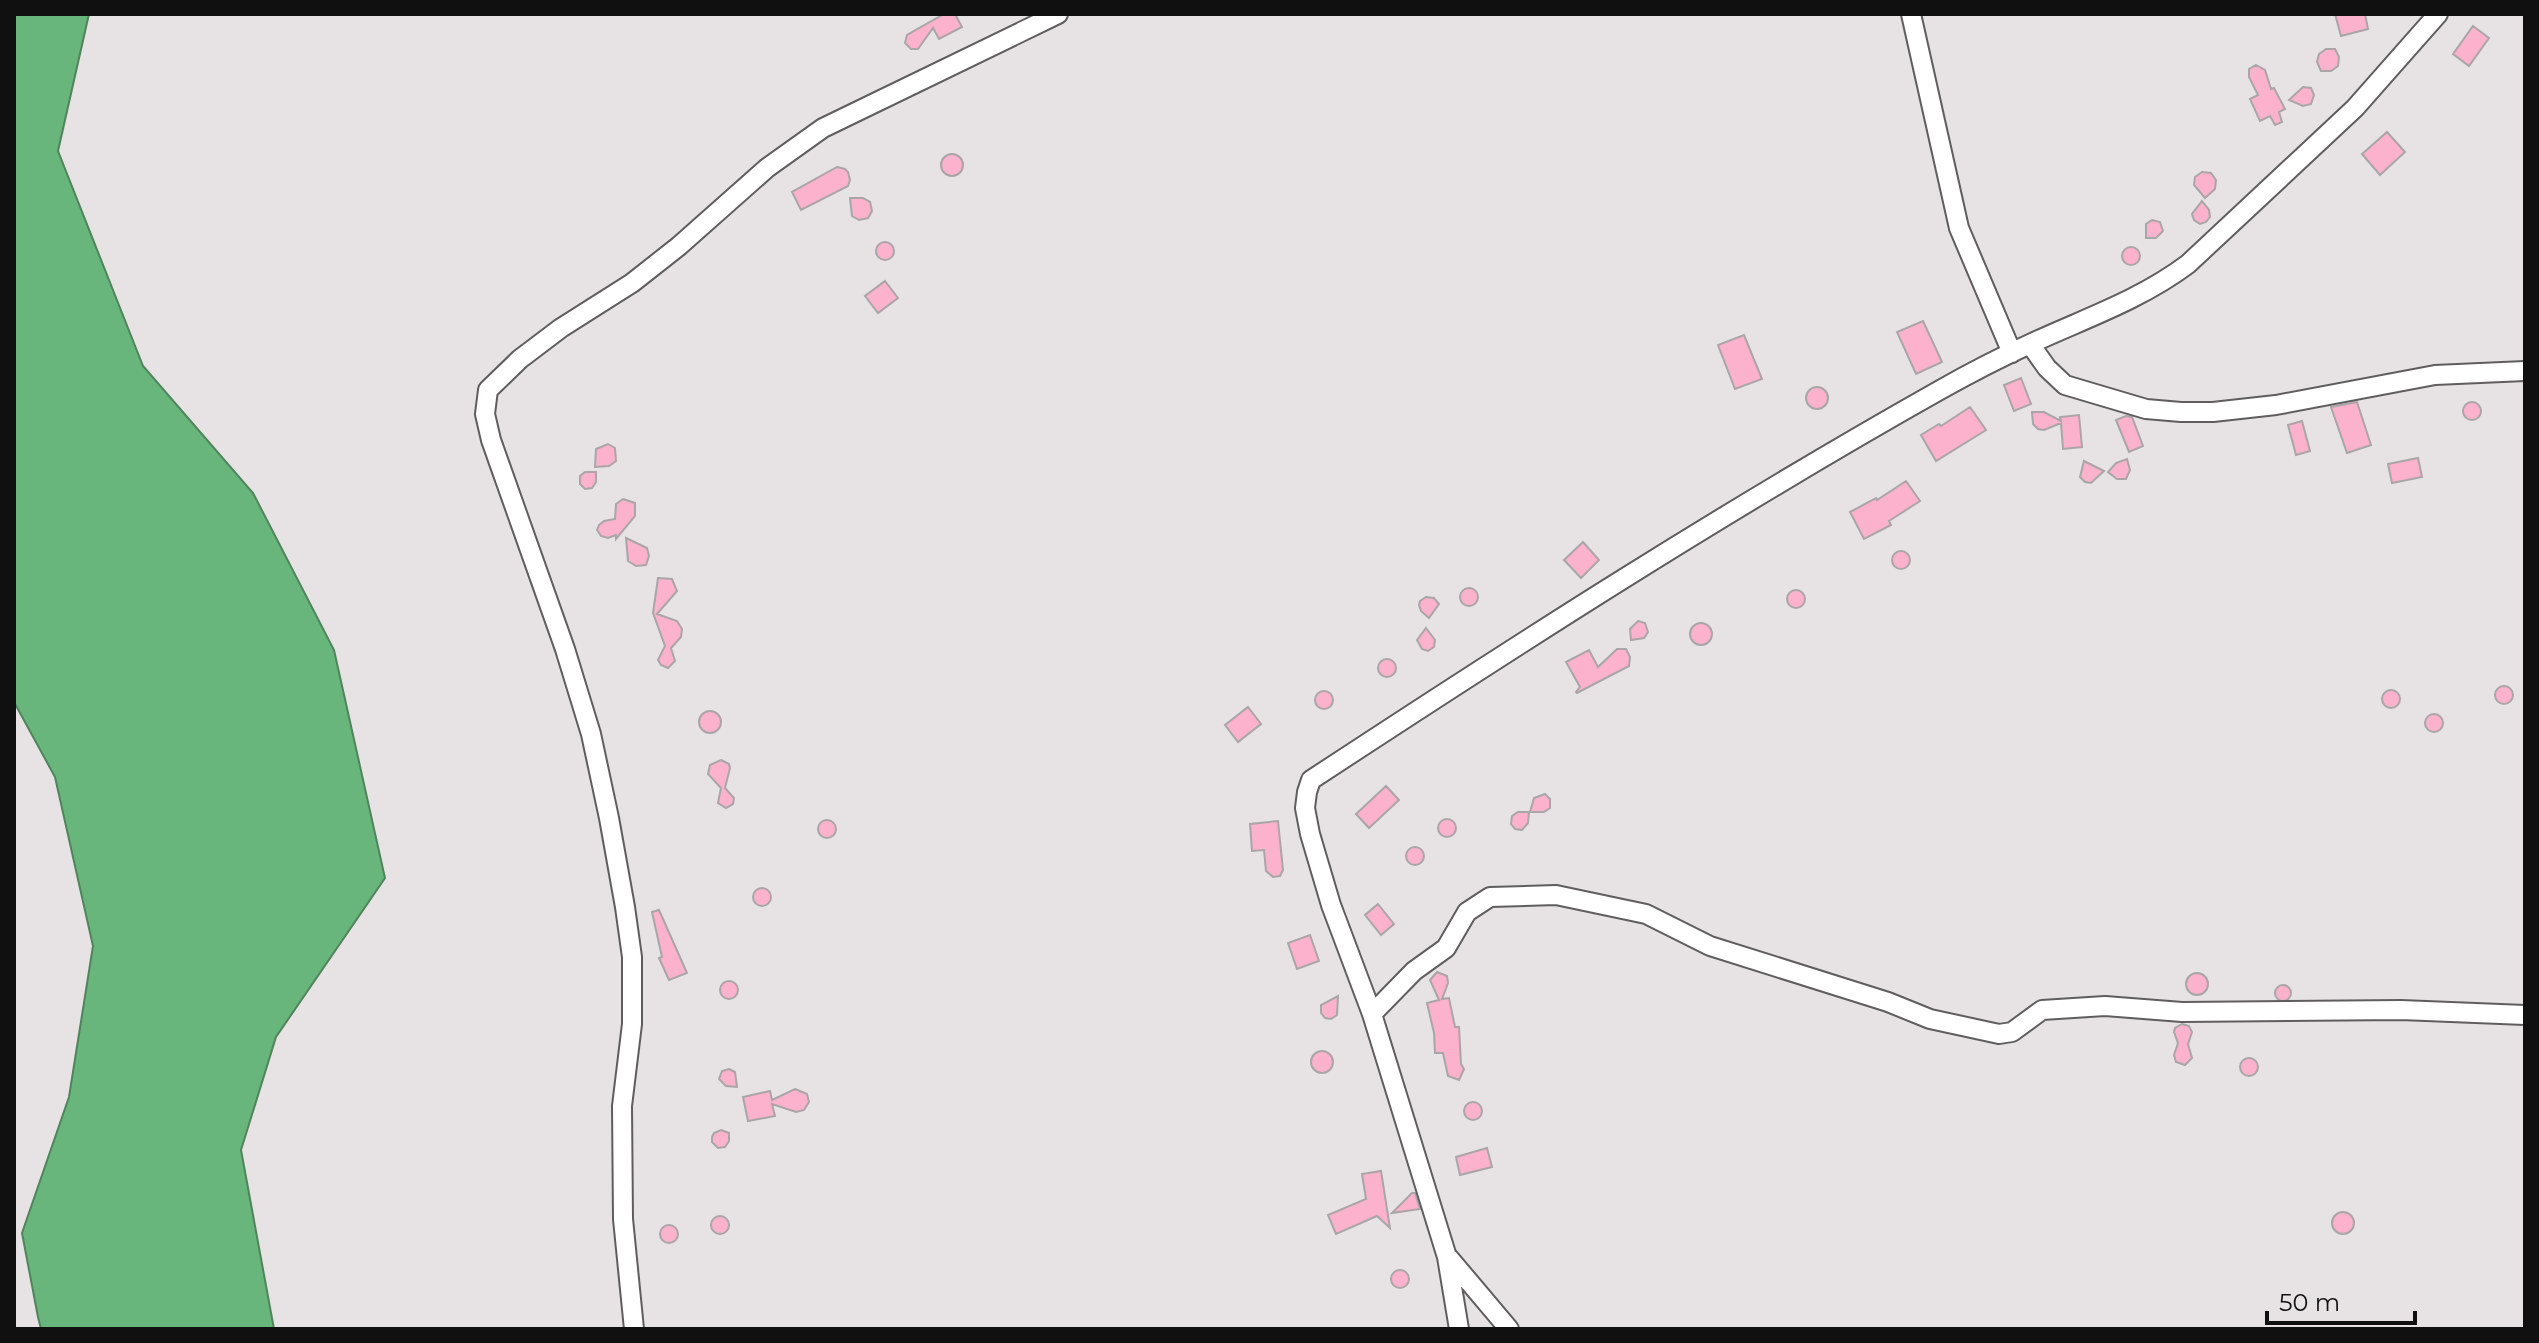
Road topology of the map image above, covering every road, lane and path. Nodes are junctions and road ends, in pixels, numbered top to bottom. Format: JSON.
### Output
{"nodes":[{"id":1,"x":1058,"y":14,"type":"edge"},
{"id":2,"x":1911,"y":14,"type":"edge"},
{"id":3,"x":2438,"y":14,"type":"edge"},
{"id":4,"x":2030,"y":344,"type":"junction"},
{"id":5,"x":2012,"y":353,"type":"junction"},
{"id":6,"x":2525,"y":371,"type":"edge"},
{"id":7,"x":1372,"y":1014,"type":"junction"},
{"id":8,"x":2525,"y":1015,"type":"edge"},
{"id":9,"x":1447,"y":1257,"type":"junction"},
{"id":10,"x":634,"y":1329,"type":"edge"},
{"id":11,"x":1459,"y":1329,"type":"edge"},
{"id":12,"x":1509,"y":1329,"type":"edge"}],
"edges":[{"from":1,"to":10,"type":"street"},
{"from":2,"to":5,"type":"street"},
{"from":3,"to":4,"type":"street"},
{"from":4,"to":5,"type":"street"},
{"from":4,"to":6,"type":"street"},
{"from":5,"to":7,"type":"street"},
{"from":7,"to":8,"type":"street"},
{"from":7,"to":9,"type":"street"},
{"from":9,"to":11,"type":"street"},
{"from":9,"to":12,"type":"street"}]}
